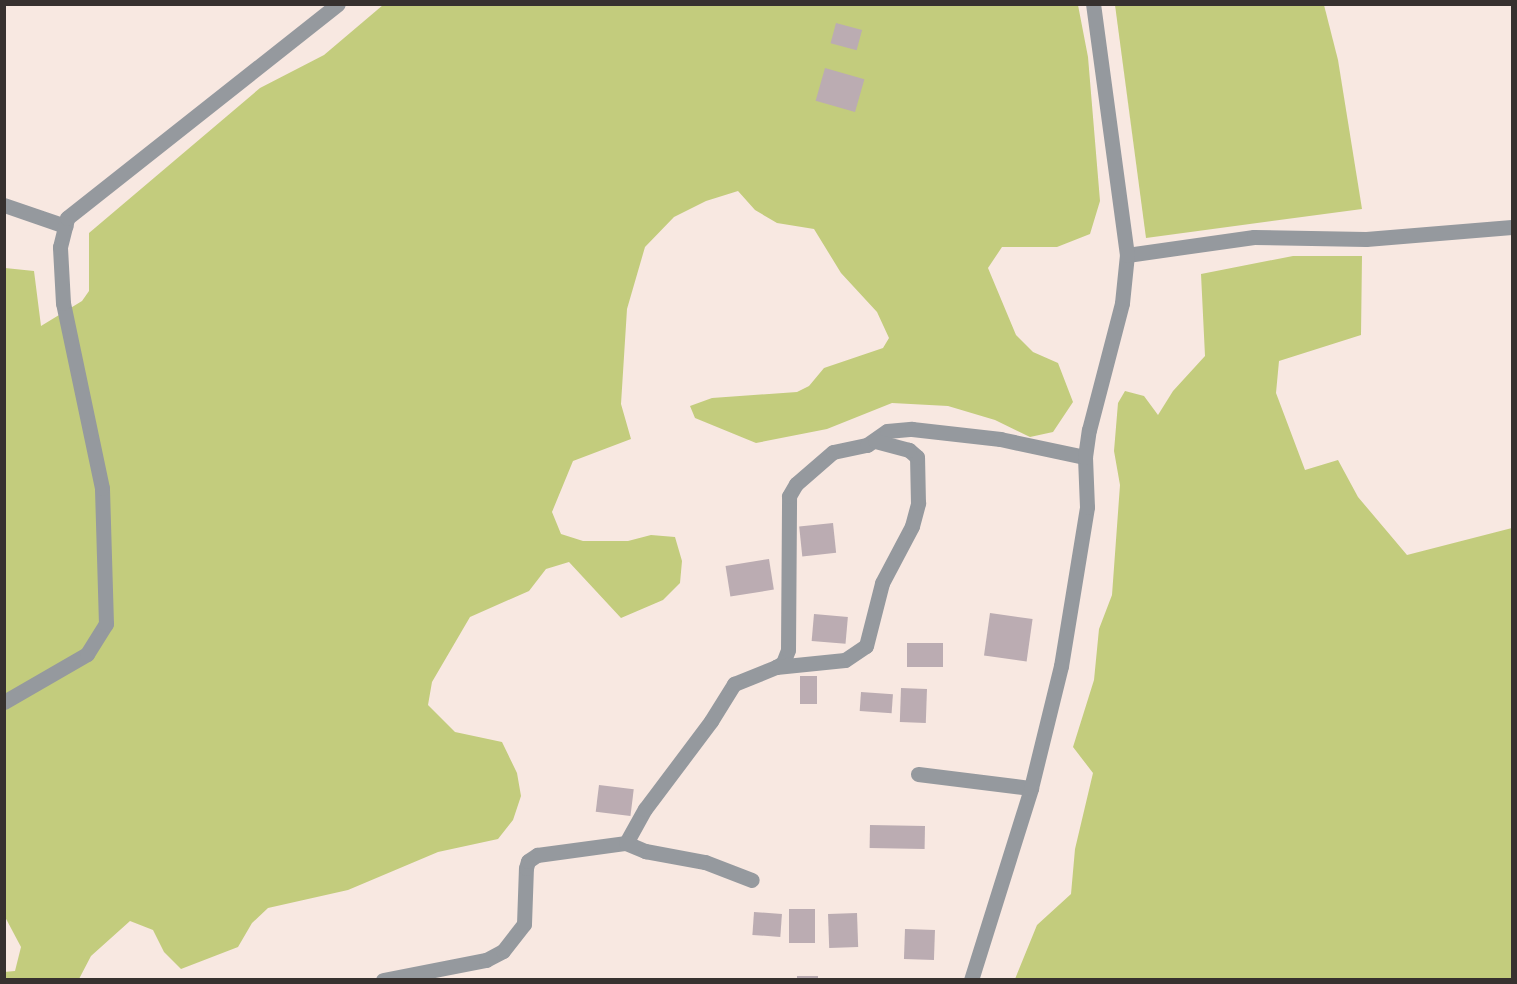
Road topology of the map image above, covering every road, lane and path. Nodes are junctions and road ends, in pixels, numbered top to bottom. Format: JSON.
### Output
{"nodes":[{"id":1,"x":338,"y":4,"type":"edge"},
{"id":2,"x":1093,"y":4,"type":"edge"},
{"id":3,"x":4,"y":205,"type":"edge"},
{"id":4,"x":65,"y":226,"type":"junction"},
{"id":5,"x":1512,"y":227,"type":"edge"},
{"id":6,"x":1127,"y":255,"type":"junction"},
{"id":7,"x":875,"y":441,"type":"junction"},
{"id":8,"x":1085,"y":457,"type":"junction"},
{"id":9,"x":776,"y":667,"type":"junction"},
{"id":10,"x":4,"y":702,"type":"edge"},
{"id":11,"x":918,"y":774,"type":"dead end"},
{"id":12,"x":1031,"y":788,"type":"junction"},
{"id":13,"x":627,"y":843,"type":"junction"},
{"id":14,"x":752,"y":880,"type":"dead end"},
{"id":15,"x":383,"y":980,"type":"edge"},
{"id":16,"x":971,"y":980,"type":"edge"}],
"edges":[{"from":1,"to":4,"type":"street"},
{"from":2,"to":6,"type":"street"},
{"from":3,"to":4,"type":"street"},
{"from":4,"to":10,"type":"street"},
{"from":5,"to":6,"type":"street"},
{"from":6,"to":8,"type":"street"},
{"from":7,"to":8,"type":"street"},
{"from":7,"to":9,"type":"street"},
{"from":7,"to":9,"type":"street"},
{"from":8,"to":12,"type":"street"},
{"from":9,"to":13,"type":"street"},
{"from":11,"to":12,"type":"street"},
{"from":12,"to":16,"type":"street"},
{"from":13,"to":14,"type":"street"},
{"from":13,"to":15,"type":"street"}]}
